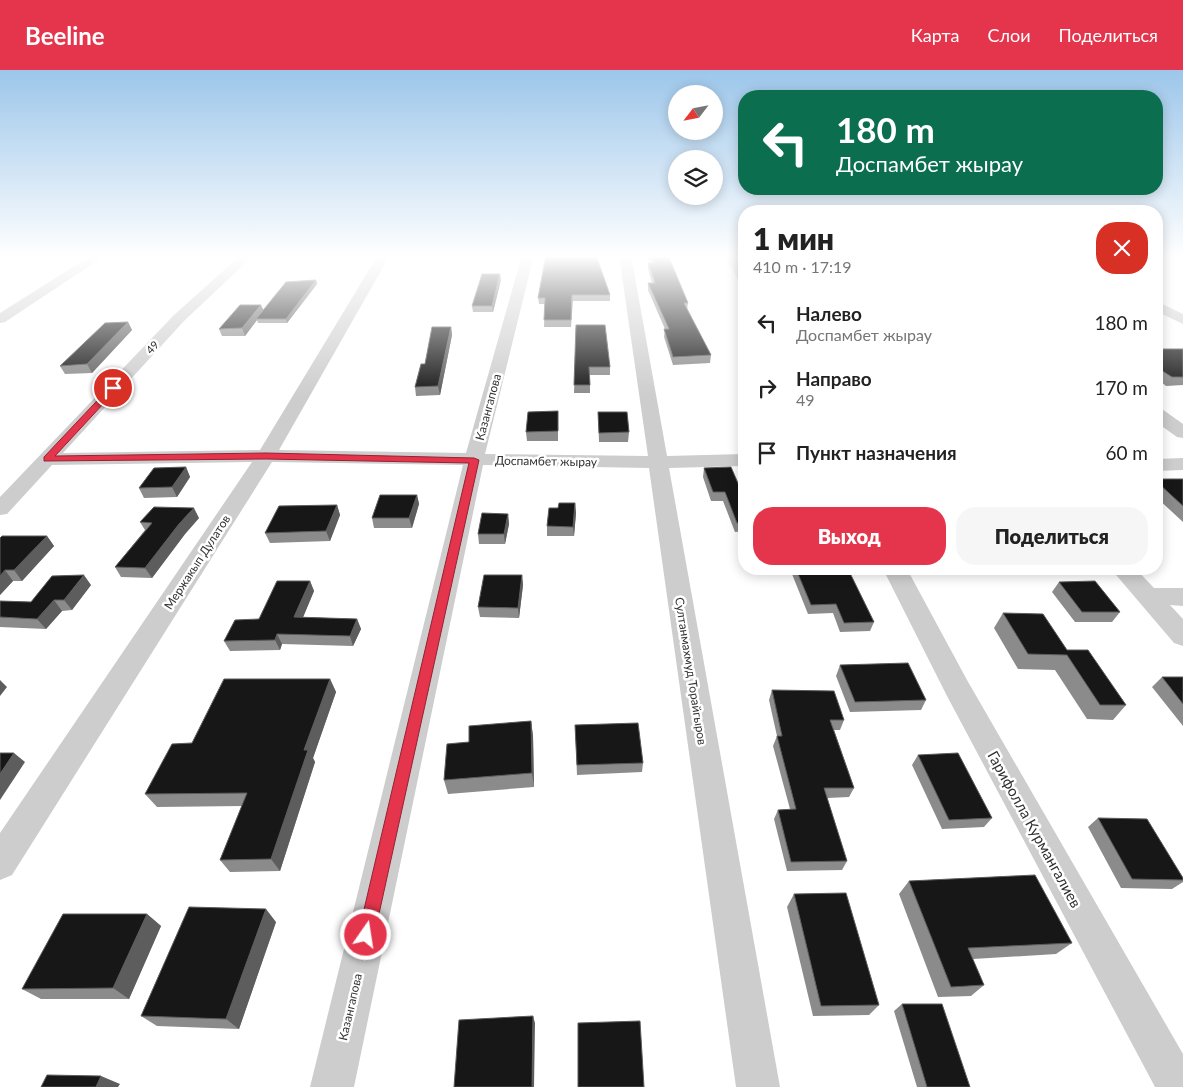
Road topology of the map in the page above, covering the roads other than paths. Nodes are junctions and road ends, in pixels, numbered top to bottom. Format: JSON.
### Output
{"nodes":[{"id":1,"x":26,"y":302,"type":"edge"},
{"id":2,"x":196,"y":302,"type":"edge"},
{"id":3,"x":356,"y":302,"type":"edge"},
{"id":4,"x":515,"y":302,"type":"edge"},
{"id":5,"x":633,"y":302,"type":"edge"},
{"id":6,"x":1163,"y":309,"type":"edge"},
{"id":7,"x":0,"y":319,"type":"edge"},
{"id":8,"x":1183,"y":320,"type":"edge"},
{"id":9,"x":1163,"y":418,"type":"edge"},
{"id":10,"x":1183,"y":433,"type":"edge"},
{"id":11,"x":266,"y":456,"type":"junction"},
{"id":12,"x":48,"y":459,"type":"junction"},
{"id":13,"x":474,"y":460,"type":"junction"},
{"id":14,"x":738,"y":460,"type":"edge"},
{"id":15,"x":658,"y":462,"type":"junction"},
{"id":16,"x":1183,"y":464,"type":"edge"},
{"id":17,"x":1163,"y":465,"type":"edge"},
{"id":18,"x":0,"y":509,"type":"edge"},
{"id":19,"x":898,"y":575,"type":"edge"},
{"id":20,"x":1129,"y":575,"type":"edge"},
{"id":21,"x":1148,"y":596,"type":"junction"},
{"id":22,"x":1183,"y":597,"type":"edge"},
{"id":23,"x":1183,"y":636,"type":"edge"},
{"id":24,"x":0,"y":863,"type":"edge"},
{"id":25,"x":332,"y":1087,"type":"edge"},
{"id":26,"x":758,"y":1087,"type":"edge"},
{"id":27,"x":1178,"y":1087,"type":"edge"}],
"edges":[{"from":1,"to":7,"type":"street"},
{"from":2,"to":12,"type":"street","name":"49"},
{"from":3,"to":11,"type":"street","name":"Мержакып Дулатов"},
{"from":4,"to":13,"type":"street","name":"Казангапова"},
{"from":5,"to":15,"type":"street","name":"Султанмахмуд Торайгыров"},
{"from":6,"to":8,"type":"street"},
{"from":9,"to":10,"type":"street"},
{"from":11,"to":12,"type":"street","name":"Доспамбет жырау"},
{"from":11,"to":13,"type":"street","name":"Доспамбет жырау"},
{"from":11,"to":24,"type":"street","name":"Мержакып Дулатов"},
{"from":12,"to":18,"type":"street","name":"49"},
{"from":13,"to":15,"type":"street","name":"Доспамбет жырау"},
{"from":13,"to":25,"type":"street","name":"Казангапова"},
{"from":14,"to":15,"type":"street","name":"Доспамбет жырау"},
{"from":15,"to":26,"type":"street","name":"Султанмахмуд Торайгыров"},
{"from":16,"to":17,"type":"street"},
{"from":19,"to":27,"type":"street","name":"Гарифолла Курмангалиев"},
{"from":20,"to":21,"type":"street"},
{"from":21,"to":22,"type":"street"},
{"from":21,"to":23,"type":"street"}]}
